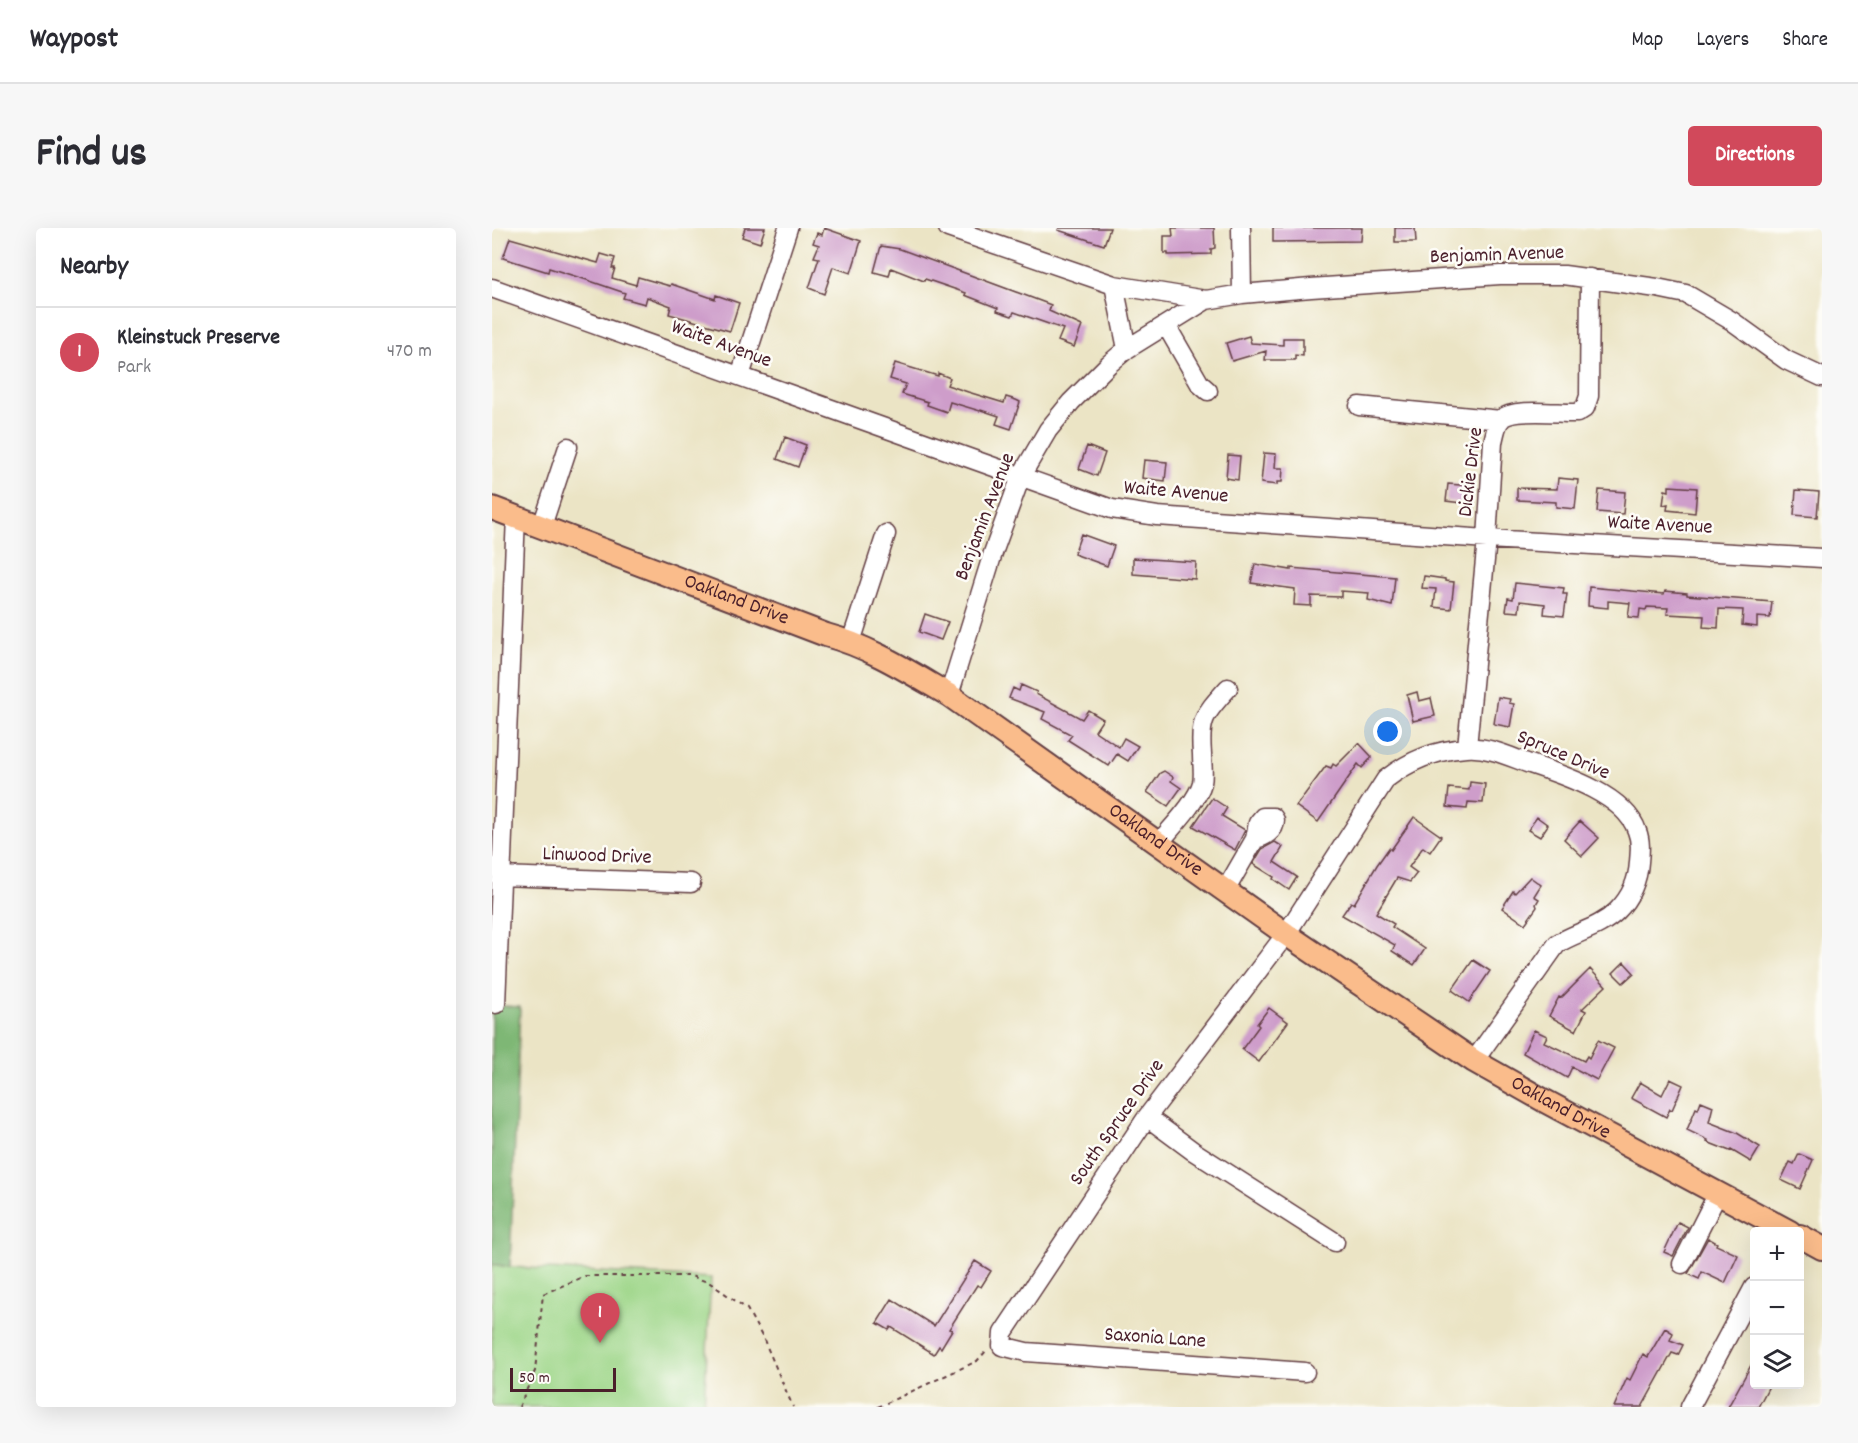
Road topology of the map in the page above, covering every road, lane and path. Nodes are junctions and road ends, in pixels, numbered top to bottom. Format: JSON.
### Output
{"nodes":[{"id":1,"x":788,"y":228,"type":"edge"},
{"id":2,"x":948,"y":228,"type":"edge"},
{"id":3,"x":1241,"y":228,"type":"edge"},
{"id":4,"x":1590,"y":278,"type":"junction"},
{"id":5,"x":1114,"y":285,"type":"junction"},
{"id":6,"x":492,"y":288,"type":"edge"},
{"id":7,"x":1242,"y":294,"type":"junction"},
{"id":8,"x":1206,"y":300,"type":"junction"},
{"id":9,"x":1166,"y":325,"type":"junction"},
{"id":10,"x":1127,"y":350,"type":"junction"},
{"id":11,"x":740,"y":376,"type":"junction"},
{"id":12,"x":1822,"y":377,"type":"edge"},
{"id":13,"x":1208,"y":392,"type":"dead end"},
{"id":14,"x":1359,"y":406,"type":"dead end"},
{"id":15,"x":1501,"y":420,"type":"junction"},
{"id":16,"x":568,"y":447,"type":"dead end"},
{"id":17,"x":1021,"y":476,"type":"junction"},
{"id":18,"x":492,"y":508,"type":"edge"},
{"id":19,"x":516,"y":516,"type":"junction"},
{"id":20,"x":542,"y":526,"type":"junction"},
{"id":21,"x":886,"y":534,"type":"dead end"},
{"id":22,"x":1487,"y":539,"type":"junction"},
{"id":23,"x":1822,"y":558,"type":"edge"},
{"id":24,"x":851,"y":642,"type":"junction"},
{"id":25,"x":1228,"y":688,"type":"dead end"},
{"id":26,"x":949,"y":695,"type":"junction"},
{"id":27,"x":1467,"y":747,"type":"junction"},
{"id":28,"x":1255,"y":839,"type":"dead end"},
{"id":29,"x":1158,"y":844,"type":"junction"},
{"id":30,"x":501,"y":876,"type":"junction"},
{"id":31,"x":691,"y":883,"type":"dead end"},
{"id":32,"x":1225,"y":891,"type":"junction"},
{"id":33,"x":1286,"y":934,"type":"junction"},
{"id":34,"x":496,"y":1004,"type":"dead end"},
{"id":35,"x":1474,"y":1061,"type":"junction"},
{"id":36,"x":1147,"y":1117,"type":"junction"},
{"id":37,"x":1718,"y":1193,"type":"junction"},
{"id":38,"x":1781,"y":1227,"type":"edge"},
{"id":39,"x":1804,"y":1239,"type":"edge"},
{"id":40,"x":1335,"y":1242,"type":"dead end"},
{"id":41,"x":1822,"y":1248,"type":"edge"},
{"id":42,"x":1682,"y":1264,"type":"dead end"},
{"id":43,"x":1750,"y":1296,"type":"edge"},
{"id":44,"x":1003,"y":1340,"type":"junction"},
{"id":45,"x":1305,"y":1372,"type":"dead end"},
{"id":46,"x":519,"y":1407,"type":"edge"},
{"id":47,"x":793,"y":1407,"type":"edge"},
{"id":48,"x":878,"y":1407,"type":"edge"},
{"id":49,"x":1690,"y":1407,"type":"edge"}],
"edges":[{"from":1,"to":11,"type":"street"},
{"from":2,"to":5,"type":"street"},
{"from":3,"to":7,"type":"street"},
{"from":4,"to":7,"type":"street","name":"Benjamin Avenue"},
{"from":4,"to":12,"type":"street","name":"Benjamin Avenue"},
{"from":4,"to":15,"type":"street","name":"Dickie Drive"},
{"from":5,"to":8,"type":"street"},
{"from":5,"to":10,"type":"street"},
{"from":6,"to":11,"type":"street","name":"Waite Avenue"},
{"from":7,"to":8,"type":"street","name":"Benjamin Avenue"},
{"from":8,"to":9,"type":"street","name":"Benjamin Avenue"},
{"from":9,"to":10,"type":"street","name":"Benjamin Avenue"},
{"from":9,"to":13,"type":"street"},
{"from":10,"to":17,"type":"street","name":"Benjamin Avenue"},
{"from":11,"to":17,"type":"street","name":"Waite Avenue"},
{"from":14,"to":15,"type":"street"},
{"from":15,"to":22,"type":"street","name":"Dickie Drive"},
{"from":16,"to":20,"type":"street"},
{"from":17,"to":22,"type":"street","name":"Waite Avenue"},
{"from":17,"to":26,"type":"street","name":"Benjamin Avenue"},
{"from":18,"to":19,"type":"main road","name":"Oakland Drive"},
{"from":19,"to":20,"type":"main road","name":"Oakland Drive"},
{"from":19,"to":30,"type":"street"},
{"from":20,"to":24,"type":"main road","name":"Oakland Drive"},
{"from":21,"to":24,"type":"street"},
{"from":22,"to":23,"type":"street","name":"Waite Avenue"},
{"from":22,"to":27,"type":"street","name":"Dickie Drive"},
{"from":24,"to":26,"type":"main road","name":"Oakland Drive"},
{"from":25,"to":29,"type":"street"},
{"from":26,"to":29,"type":"main road","name":"Oakland Drive"},
{"from":27,"to":33,"type":"street","name":"Spruce Drive"},
{"from":27,"to":35,"type":"street","name":"Spruce Drive"},
{"from":28,"to":32,"type":"street"},
{"from":29,"to":32,"type":"main road","name":"Oakland Drive"},
{"from":30,"to":31,"type":"street","name":"Linwood Drive"},
{"from":30,"to":34,"type":"street"},
{"from":32,"to":33,"type":"main road","name":"Oakland Drive"},
{"from":33,"to":35,"type":"main road","name":"Oakland Drive"},
{"from":33,"to":36,"type":"street","name":"South Spruce Drive"},
{"from":35,"to":37,"type":"main road","name":"Oakland Drive"},
{"from":36,"to":40,"type":"street"},
{"from":36,"to":44,"type":"street","name":"South Spruce Drive"},
{"from":37,"to":38,"type":"main road","name":"Oakland Drive"},
{"from":37,"to":42,"type":"street"},
{"from":39,"to":41,"type":"main road","name":"Oakland Drive"},
{"from":43,"to":49,"type":"street"},
{"from":44,"to":45,"type":"street","name":"Saxonia Lane"},
{"from":44,"to":48,"type":"path"},
{"from":46,"to":47,"type":"path"}]}
